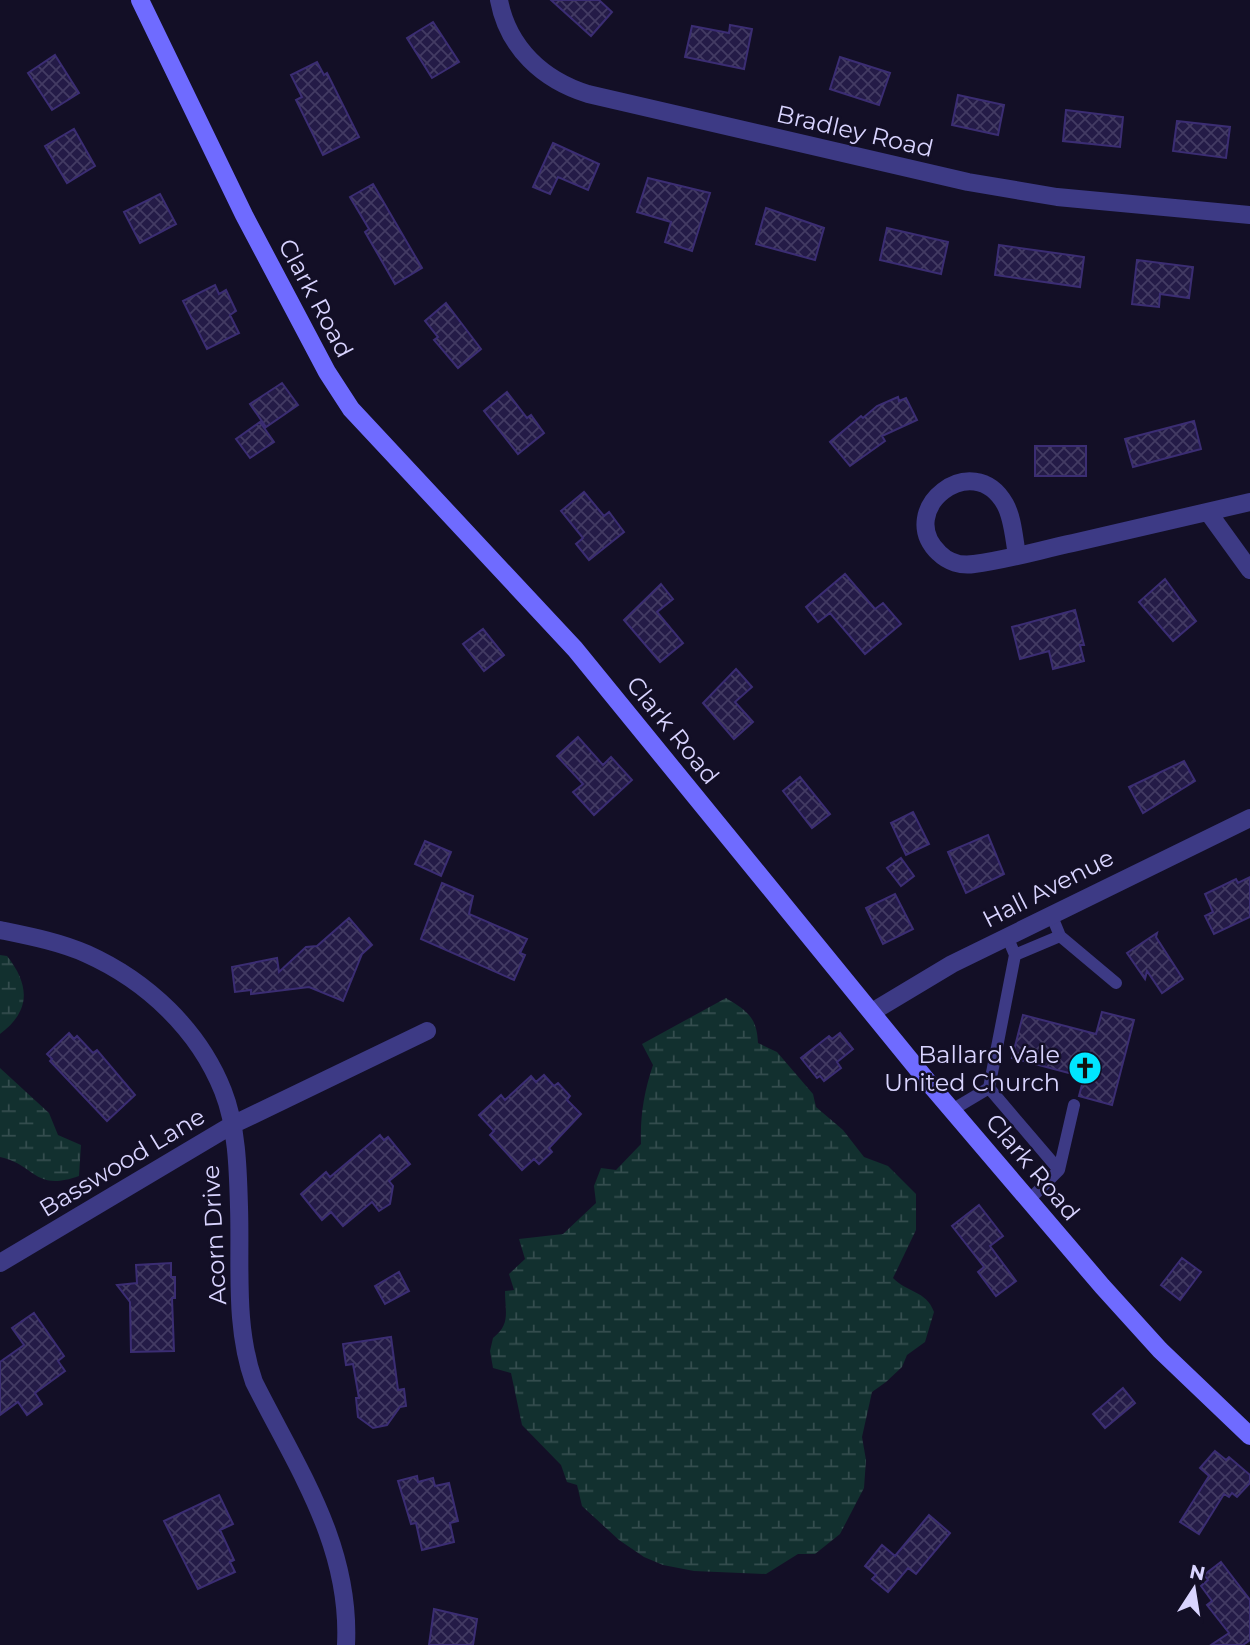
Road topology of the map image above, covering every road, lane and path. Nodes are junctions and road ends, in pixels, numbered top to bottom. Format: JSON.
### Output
{"nodes":[{"id":1,"x":140,"y":0,"type":"edge"},
{"id":2,"x":499,"y":0,"type":"edge"},
{"id":3,"x":1250,"y":215,"type":"edge"},
{"id":4,"x":1250,"y":502,"type":"edge"},
{"id":5,"x":1208,"y":512,"type":"junction"},
{"id":6,"x":1017,"y":555,"type":"junction"},
{"id":7,"x":1250,"y":570,"type":"edge"},
{"id":8,"x":1250,"y":818,"type":"edge"},
{"id":9,"x":1051,"y":914,"type":"junction"},
{"id":10,"x":0,"y":930,"type":"edge"},
{"id":11,"x":1007,"y":936,"type":"junction"},
{"id":12,"x":1060,"y":936,"type":"junction"},
{"id":13,"x":1015,"y":955,"type":"junction"},
{"id":14,"x":1116,"y":983,"type":"dead end"},
{"id":15,"x":872,"y":1013,"type":"junction"},
{"id":16,"x":427,"y":1031,"type":"dead end"},
{"id":17,"x":989,"y":1088,"type":"junction"},
{"id":18,"x":1074,"y":1105,"type":"dead end"},
{"id":19,"x":952,"y":1110,"type":"junction"},
{"id":20,"x":232,"y":1125,"type":"junction"},
{"id":21,"x":1059,"y":1170,"type":"junction"},
{"id":22,"x":1029,"y":1200,"type":"junction"},
{"id":23,"x":0,"y":1264,"type":"edge"},
{"id":24,"x":1250,"y":1436,"type":"edge"},
{"id":25,"x":346,"y":1645,"type":"edge"}],
"edges":[{"from":1,"to":15,"type":"main road","name":"Clark Road"},
{"from":2,"to":3,"type":"street","name":"Bradley Road"},
{"from":4,"to":5,"type":"street"},
{"from":5,"to":6,"type":"street"},
{"from":5,"to":7,"type":"street"},
{"from":6,"to":6,"type":"street"},
{"from":8,"to":9,"type":"street","name":"Hall Avenue"},
{"from":9,"to":11,"type":"street","name":"Hall Avenue"},
{"from":9,"to":12,"type":"lane"},
{"from":10,"to":20,"type":"street","name":"Acorn Drive"},
{"from":11,"to":13,"type":"lane"},
{"from":11,"to":15,"type":"street","name":"Hall Avenue"},
{"from":12,"to":13,"type":"lane"},
{"from":12,"to":14,"type":"lane"},
{"from":13,"to":17,"type":"lane"},
{"from":15,"to":19,"type":"main road","name":"Clark Road"},
{"from":16,"to":20,"type":"street","name":"Basswood Lane"},
{"from":17,"to":19,"type":"lane"},
{"from":17,"to":21,"type":"lane"},
{"from":18,"to":21,"type":"lane"},
{"from":19,"to":22,"type":"main road","name":"Clark Road"},
{"from":20,"to":23,"type":"street","name":"Basswood Lane"},
{"from":20,"to":25,"type":"street","name":"Acorn Drive"},
{"from":21,"to":22,"type":"lane"},
{"from":22,"to":24,"type":"main road","name":"Clark Road"}]}
